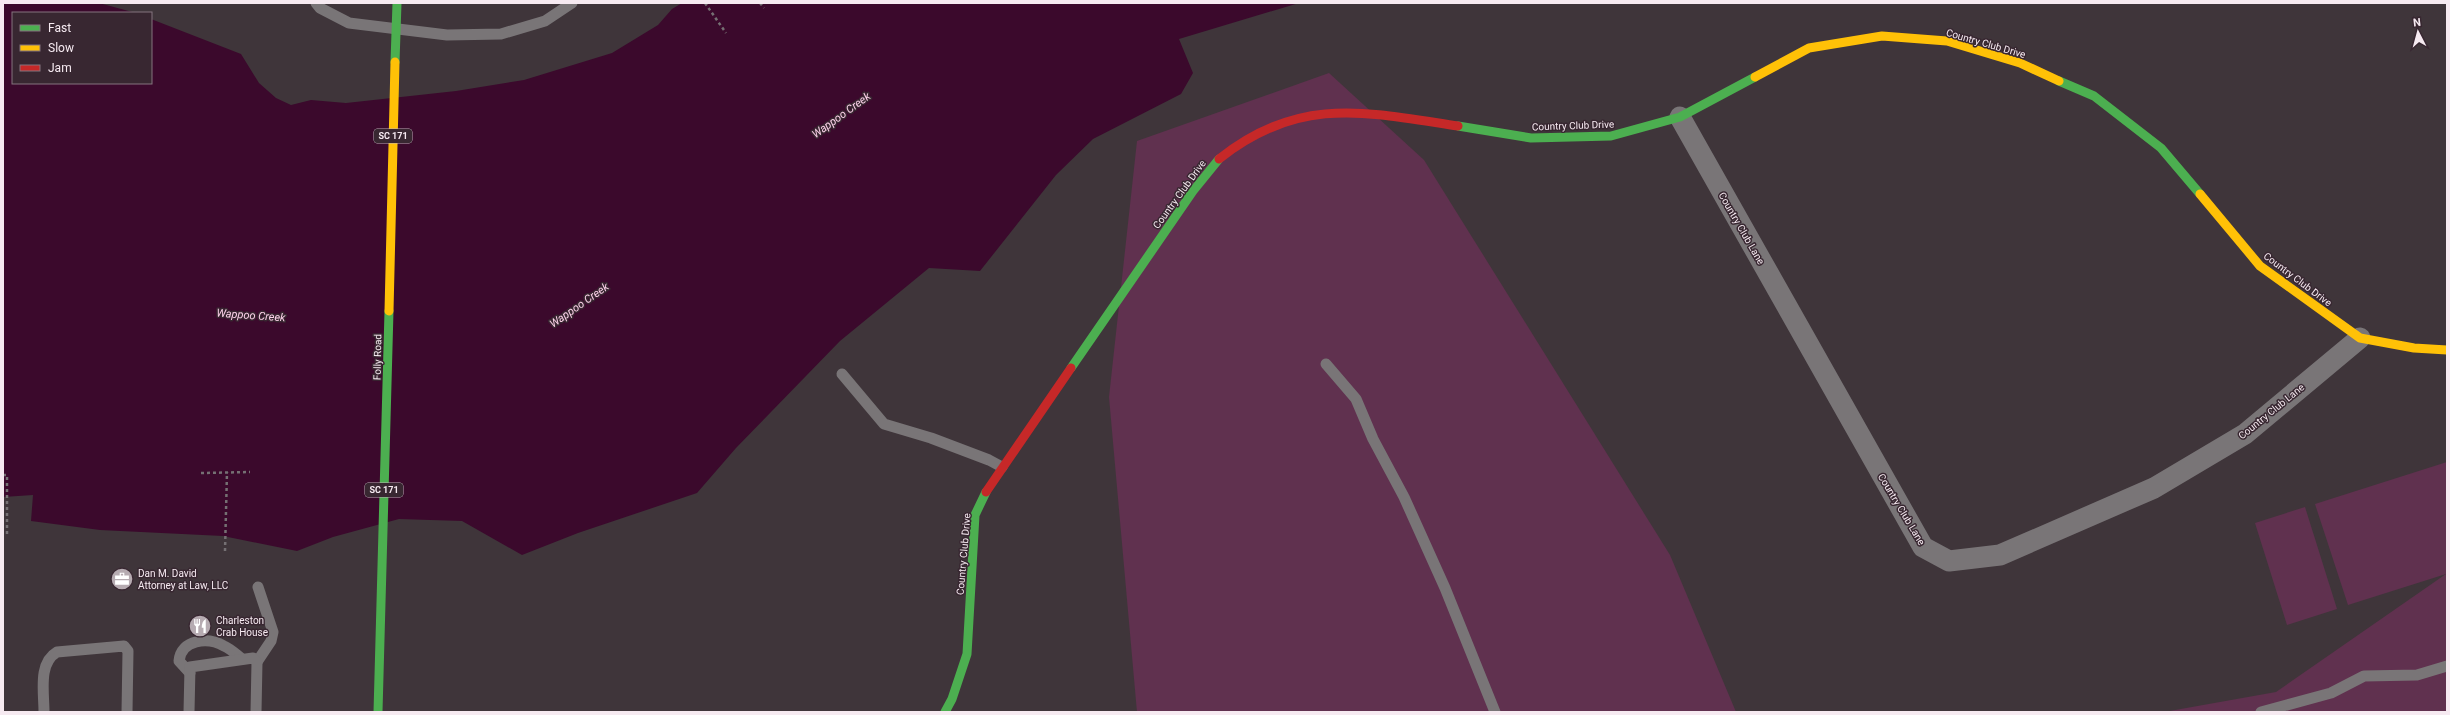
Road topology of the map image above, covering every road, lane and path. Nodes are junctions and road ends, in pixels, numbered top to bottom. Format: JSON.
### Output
{"nodes":[{"id":1,"x":316,"y":3,"type":"edge"},
{"id":2,"x":397,"y":3,"type":"edge"},
{"id":3,"x":572,"y":3,"type":"edge"},
{"id":4,"x":705,"y":3,"type":"edge"},
{"id":5,"x":760,"y":3,"type":"edge"},
{"id":6,"x":764,"y":8,"type":"dead end"},
{"id":7,"x":726,"y":33,"type":"dead end"},
{"id":8,"x":1680,"y":117,"type":"junction"},
{"id":9,"x":2360,"y":338,"type":"junction"},
{"id":10,"x":2447,"y":350,"type":"edge"},
{"id":11,"x":1326,"y":364,"type":"dead end"},
{"id":12,"x":842,"y":374,"type":"dead end"},
{"id":13,"x":1002,"y":467,"type":"junction"},
{"id":14,"x":227,"y":472,"type":"junction"},
{"id":15,"x":250,"y":472,"type":"dead end"},
{"id":16,"x":201,"y":473,"type":"dead end"},
{"id":17,"x":3,"y":475,"type":"edge"},
{"id":18,"x":7,"y":534,"type":"dead end"},
{"id":19,"x":225,"y":551,"type":"dead end"},
{"id":20,"x":258,"y":587,"type":"dead end"},
{"id":21,"x":242,"y":659,"type":"junction"},
{"id":22,"x":257,"y":662,"type":"junction"},
{"id":23,"x":2447,"y":666,"type":"edge"},
{"id":24,"x":190,"y":673,"type":"junction"},
{"id":25,"x":42,"y":710,"type":"edge"},
{"id":26,"x":127,"y":712,"type":"edge"},
{"id":27,"x":189,"y":712,"type":"edge"},
{"id":28,"x":256,"y":712,"type":"edge"},
{"id":29,"x":378,"y":712,"type":"edge"},
{"id":30,"x":946,"y":712,"type":"edge"},
{"id":31,"x":1495,"y":712,"type":"edge"},
{"id":32,"x":2261,"y":712,"type":"edge"}],
"edges":[{"from":1,"to":3,"type":"lane"},
{"from":2,"to":29,"type":"street","name":"Folly Road","number":"SC 171"},
{"from":4,"to":7,"type":"path"},
{"from":5,"to":6,"type":"path"},
{"from":8,"to":9,"type":"street","name":"Country Club Drive"},
{"from":8,"to":9,"type":"street","name":"Country Club Lane"},
{"from":8,"to":13,"type":"street","name":"Country Club Drive"},
{"from":9,"to":10,"type":"street","name":"Country Club Drive"},
{"from":11,"to":31,"type":"lane"},
{"from":12,"to":13,"type":"lane"},
{"from":13,"to":30,"type":"street","name":"Country Club Drive"},
{"from":14,"to":15,"type":"path"},
{"from":14,"to":16,"type":"path"},
{"from":14,"to":19,"type":"path"},
{"from":17,"to":18,"type":"path"},
{"from":20,"to":22,"type":"lane"},
{"from":21,"to":22,"type":"lane"},
{"from":21,"to":24,"type":"lane"},
{"from":21,"to":24,"type":"lane"},
{"from":22,"to":28,"type":"lane"},
{"from":23,"to":32,"type":"lane"},
{"from":24,"to":27,"type":"lane"},
{"from":25,"to":26,"type":"lane"}]}
